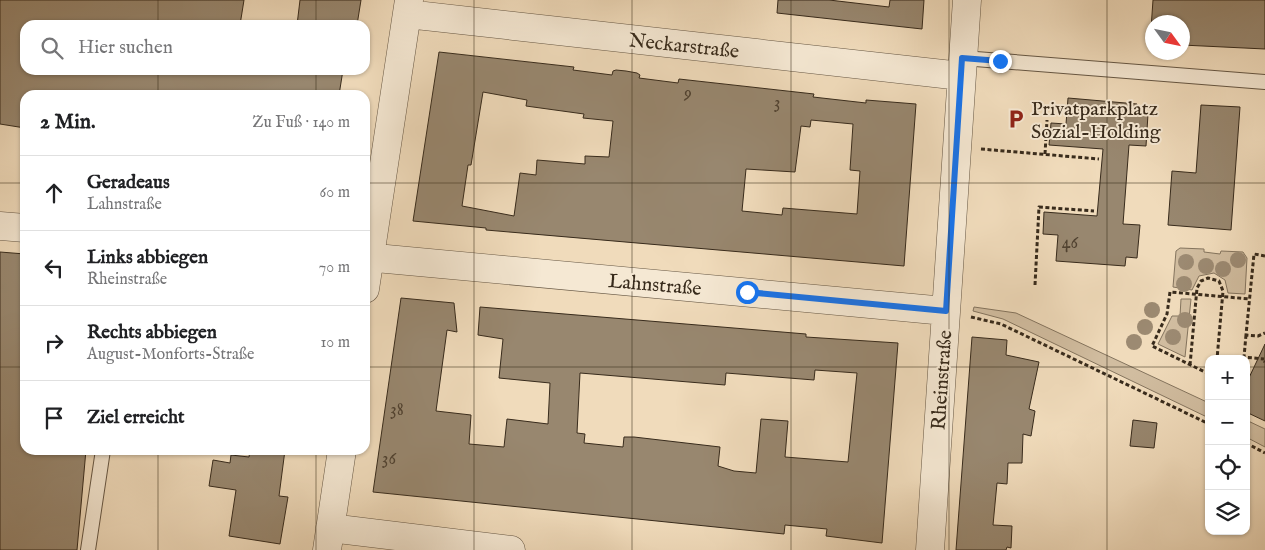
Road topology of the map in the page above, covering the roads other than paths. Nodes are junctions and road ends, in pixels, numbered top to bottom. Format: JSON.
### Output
{"nodes":[{"id":1,"x":967,"y":0,"type":"edge"},
{"id":2,"x":408,"y":7,"type":"edge"},
{"id":3,"x":962,"y":67,"type":"junction"},
{"id":4,"x":1265,"y":82,"type":"edge"},
{"id":5,"x":0,"y":226,"type":"edge"},
{"id":6,"x":20,"y":228,"type":"edge"},
{"id":7,"x":370,"y":239,"type":"edge"},
{"id":8,"x":370,"y":257,"type":"edge"},
{"id":9,"x":946,"y":311,"type":"junction"},
{"id":10,"x":102,"y":455,"type":"edge"},
{"id":11,"x":341,"y":455,"type":"edge"},
{"id":12,"x":329,"y":539,"type":"edge"},
{"id":13,"x":88,"y":550,"type":"edge"},
{"id":14,"x":511,"y":550,"type":"edge"},
{"id":15,"x":930,"y":550,"type":"edge"}],
"edges":[{"from":1,"to":3,"type":"street","name":"Rheinstraße"},
{"from":2,"to":3,"type":"street","name":"Neckarstraße"},
{"from":2,"to":7,"type":"street"},
{"from":3,"to":4,"type":"lane"},
{"from":3,"to":9,"type":"street","name":"Rheinstraße"},
{"from":5,"to":6,"type":"street"},
{"from":8,"to":9,"type":"street","name":"Lahnstraße"},
{"from":9,"to":15,"type":"street","name":"Rheinstraße"},
{"from":10,"to":13,"type":"lane"},
{"from":11,"to":12,"type":"street"},
{"from":12,"to":14,"type":"street"}]}
